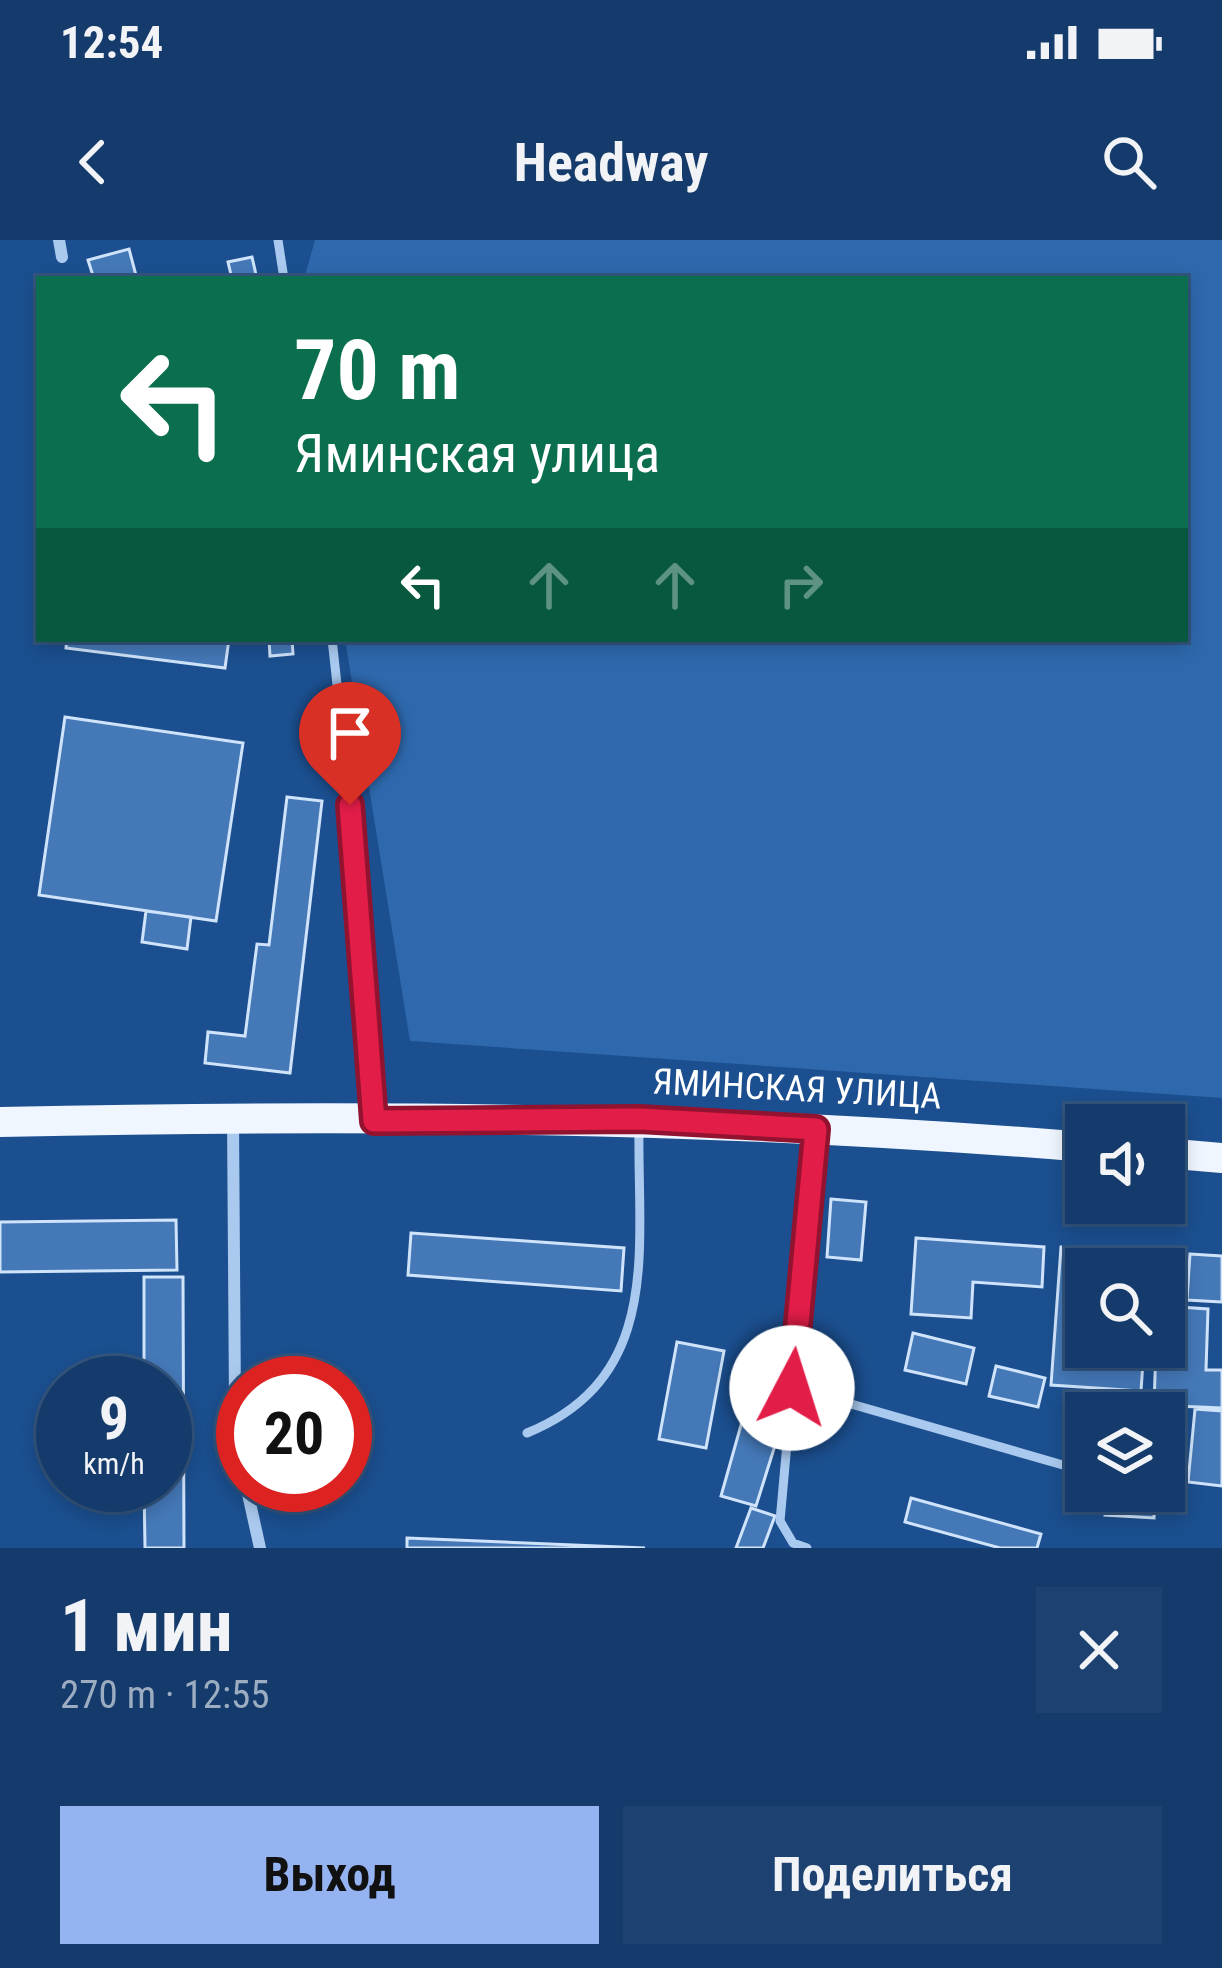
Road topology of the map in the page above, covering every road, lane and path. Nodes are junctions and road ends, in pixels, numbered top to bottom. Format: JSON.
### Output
{"nodes":[{"id":1,"x":59,"y":240,"type":"edge"},
{"id":2,"x":278,"y":240,"type":"edge"},
{"id":3,"x":62,"y":257,"type":"dead end"},
{"id":4,"x":284,"y":276,"type":"edge"},
{"id":5,"x":332,"y":642,"type":"edge"},
{"id":6,"x":232,"y":1117,"type":"junction"},
{"id":7,"x":639,"y":1119,"type":"junction"},
{"id":8,"x":374,"y":1121,"type":"junction"},
{"id":9,"x":0,"y":1122,"type":"edge"},
{"id":10,"x":816,"y":1129,"type":"junction"},
{"id":11,"x":1065,"y":1146,"type":"edge"},
{"id":12,"x":1185,"y":1155,"type":"edge"},
{"id":13,"x":1222,"y":1158,"type":"edge"},
{"id":14,"x":235,"y":1356,"type":"edge"},
{"id":15,"x":792,"y":1388,"type":"junction"},
{"id":16,"x":526,"y":1433,"type":"dead end"},
{"id":17,"x":1063,"y":1465,"type":"dead end"},
{"id":18,"x":252,"y":1512,"type":"edge"},
{"id":19,"x":260,"y":1548,"type":"edge"},
{"id":20,"x":807,"y":1548,"type":"edge"}],
"edges":[{"from":1,"to":3,"type":"street"},
{"from":2,"to":4,"type":"lane"},
{"from":5,"to":8,"type":"lane"},
{"from":6,"to":8,"type":"main road","name":"ЯМИНСКАЯ УЛИЦА"},
{"from":6,"to":9,"type":"main road","name":"ЯМИНСКАЯ УЛИЦА"},
{"from":6,"to":14,"type":"street"},
{"from":7,"to":8,"type":"main road","name":"ЯМИНСКАЯ УЛИЦА"},
{"from":7,"to":10,"type":"main road","name":"ЯМИНСКАЯ УЛИЦА"},
{"from":7,"to":16,"type":"lane"},
{"from":10,"to":11,"type":"main road","name":"ЯМИНСКАЯ УЛИЦА"},
{"from":10,"to":15,"type":"lane"},
{"from":12,"to":13,"type":"main road"},
{"from":15,"to":17,"type":"lane"},
{"from":15,"to":20,"type":"lane"},
{"from":18,"to":19,"type":"street"}]}
